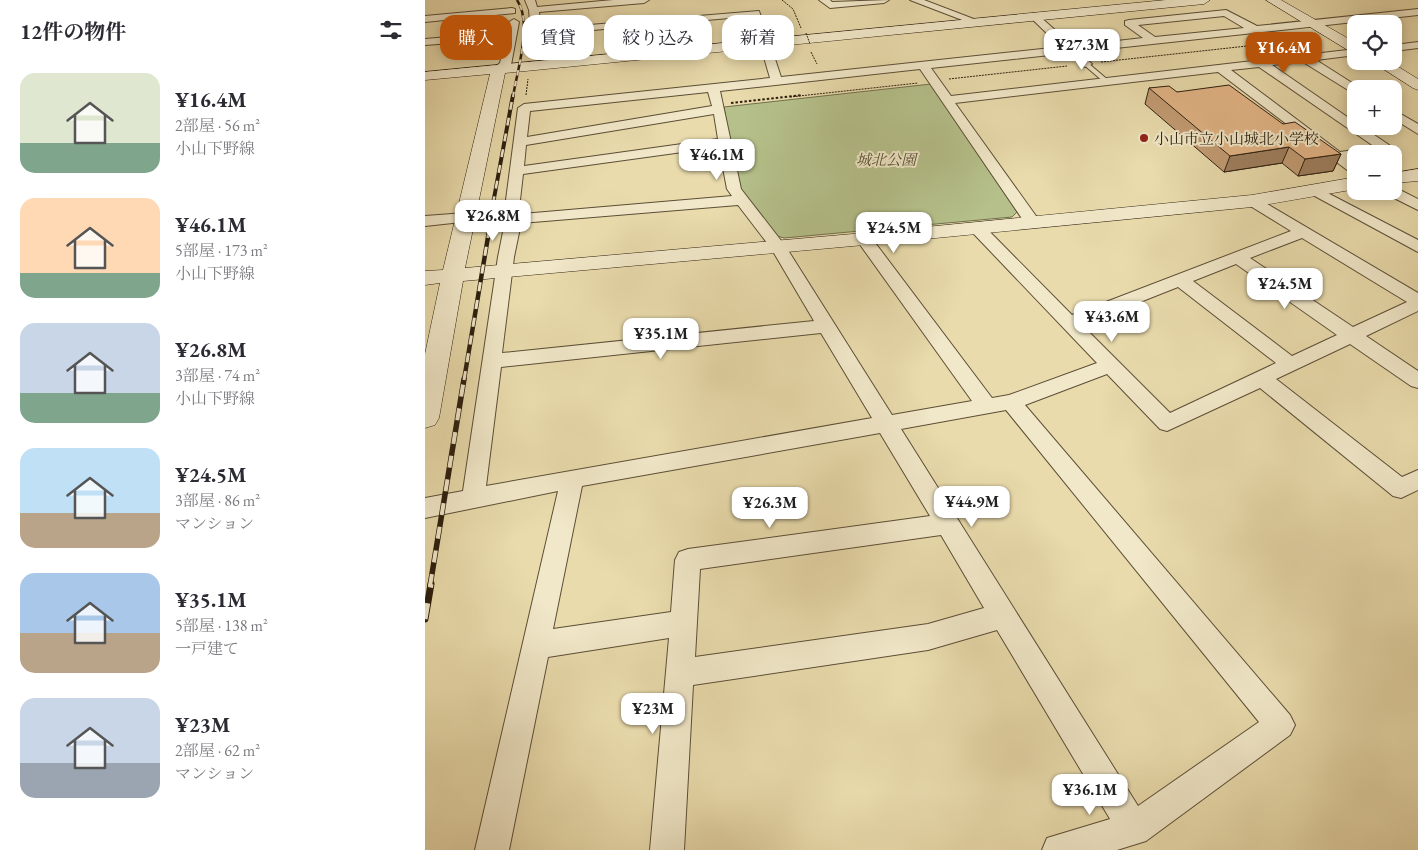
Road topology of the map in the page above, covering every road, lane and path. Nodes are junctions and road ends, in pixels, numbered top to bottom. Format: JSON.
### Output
{"nodes":[{"id":1,"x":505,"y":0,"type":"edge"},
{"id":2,"x":644,"y":0,"type":"edge"},
{"id":3,"x":824,"y":0,"type":"edge"},
{"id":4,"x":884,"y":0,"type":"edge"},
{"id":5,"x":915,"y":0,"type":"edge"},
{"id":6,"x":1204,"y":0,"type":"edge"},
{"id":7,"x":1272,"y":0,"type":"edge"},
{"id":8,"x":603,"y":2,"type":"edge"},
{"id":9,"x":532,"y":5,"type":"edge"},
{"id":10,"x":512,"y":11,"type":"junction"},
{"id":11,"x":1418,"y":12,"type":"edge"},
{"id":12,"x":733,"y":15,"type":"edge"},
{"id":13,"x":757,"y":15,"type":"edge"},
{"id":14,"x":722,"y":16,"type":"edge"},
{"id":15,"x":1035,"y":16,"type":"junction"},
{"id":16,"x":425,"y":18,"type":"edge"},
{"id":17,"x":974,"y":21,"type":"junction"},
{"id":18,"x":1313,"y":23,"type":"junction"},
{"id":19,"x":1253,"y":29,"type":"junction"},
{"id":20,"x":806,"y":33,"type":"dead end"},
{"id":21,"x":512,"y":34,"type":"edge"},
{"id":22,"x":1335,"y":36,"type":"junction"},
{"id":23,"x":794,"y":39,"type":"edge"},
{"id":24,"x":1152,"y":40,"type":"junction"},
{"id":25,"x":440,"y":41,"type":"edge"},
{"id":26,"x":425,"y":42,"type":"edge"},
{"id":27,"x":811,"y":44,"type":"dead end"},
{"id":28,"x":1347,"y":44,"type":"edge"},
{"id":29,"x":1418,"y":45,"type":"edge"},
{"id":30,"x":722,"y":46,"type":"edge"},
{"id":31,"x":1402,"y":47,"type":"edge"},
{"id":32,"x":1070,"y":49,"type":"junction"},
{"id":33,"x":1347,"y":51,"type":"edge"},
{"id":34,"x":1305,"y":58,"type":"junction"},
{"id":35,"x":506,"y":60,"type":"edge"},
{"id":36,"x":771,"y":60,"type":"edge"},
{"id":37,"x":1261,"y":63,"type":"junction"},
{"id":38,"x":1086,"y":64,"type":"junction"},
{"id":39,"x":923,"y":65,"type":"junction"},
{"id":40,"x":1221,"y":68,"type":"junction"},
{"id":41,"x":498,"y":69,"type":"junction"},
{"id":42,"x":1392,"y":70,"type":"edge"},
{"id":43,"x":425,"y":76,"type":"edge"},
{"id":44,"x":777,"y":81,"type":"junction"},
{"id":45,"x":933,"y":81,"type":"junction"},
{"id":46,"x":1106,"y":81,"type":"junction"},
{"id":47,"x":1347,"y":85,"type":"edge"},
{"id":48,"x":1418,"y":85,"type":"edge"},
{"id":49,"x":713,"y":88,"type":"junction"},
{"id":50,"x":947,"y":100,"type":"junction"},
{"id":51,"x":718,"y":107,"type":"junction"},
{"id":52,"x":1402,"y":119,"type":"edge"},
{"id":53,"x":1418,"y":130,"type":"edge"},
{"id":54,"x":521,"y":142,"type":"junction"},
{"id":55,"x":725,"y":142,"type":"junction"},
{"id":56,"x":1339,"y":156,"type":"junction"},
{"id":57,"x":1347,"y":163,"type":"edge"},
{"id":58,"x":517,"y":171,"type":"junction"},
{"id":59,"x":1418,"y":175,"type":"edge"},
{"id":60,"x":1402,"y":177,"type":"edge"},
{"id":61,"x":1347,"y":186,"type":"edge"},
{"id":62,"x":1316,"y":191,"type":"junction"},
{"id":63,"x":737,"y":194,"type":"junction"},
{"id":64,"x":1402,"y":197,"type":"edge"},
{"id":65,"x":1252,"y":201,"type":"junction"},
{"id":66,"x":1418,"y":205,"type":"edge"},
{"id":67,"x":515,"y":213,"type":"junction"},
{"id":68,"x":466,"y":218,"type":"junction"},
{"id":69,"x":425,"y":222,"type":"edge"},
{"id":70,"x":1033,"y":223,"type":"junction"},
{"id":71,"x":977,"y":228,"type":"junction"},
{"id":72,"x":1303,"y":232,"type":"junction"},
{"id":73,"x":864,"y":239,"type":"junction"},
{"id":74,"x":778,"y":247,"type":"junction"},
{"id":75,"x":1418,"y":247,"type":"edge"},
{"id":76,"x":1237,"y":257,"type":"junction"},
{"id":77,"x":504,"y":270,"type":"junction"},
{"id":78,"x":453,"y":275,"type":"junction"},
{"id":79,"x":425,"y":278,"type":"edge"},
{"id":80,"x":1180,"y":280,"type":"junction"},
{"id":81,"x":1418,"y":303,"type":"edge"},
{"id":82,"x":1069,"y":323,"type":"junction"},
{"id":83,"x":826,"y":326,"type":"junction"},
{"id":84,"x":1352,"y":335,"type":"junction"},
{"id":85,"x":431,"y":357,"type":"edge"},
{"id":86,"x":492,"y":361,"type":"junction"},
{"id":87,"x":1290,"y":364,"type":"junction"},
{"id":88,"x":1110,"y":365,"type":"junction"},
{"id":89,"x":1261,"y":378,"type":"junction"},
{"id":90,"x":1418,"y":381,"type":"edge"},
{"id":91,"x":999,"y":404,"type":"junction"},
{"id":92,"x":425,"y":418,"type":"edge"},
{"id":93,"x":886,"y":425,"type":"junction"},
{"id":94,"x":573,"y":479,"type":"junction"},
{"id":95,"x":1418,"y":479,"type":"edge"},
{"id":96,"x":473,"y":499,"type":"junction"},
{"id":97,"x":425,"y":508,"type":"edge"},
{"id":98,"x":947,"y":524,"type":"junction"},
{"id":99,"x":1004,"y":615,"type":"junction"},
{"id":100,"x":683,"y":622,"type":"junction"},
{"id":101,"x":536,"y":645,"type":"junction"},
{"id":102,"x":679,"y":673,"type":"junction"},
{"id":103,"x":1135,"y":829,"type":"junction"},
{"id":104,"x":492,"y":850,"type":"edge"},
{"id":105,"x":667,"y":850,"type":"edge"},
{"id":106,"x":1059,"y":850,"type":"edge"}],
"edges":[{"from":1,"to":10,"type":"street"},
{"from":2,"to":8,"type":"street"},
{"from":3,"to":4,"type":"street"},
{"from":5,"to":17,"type":"street"},
{"from":6,"to":15,"type":"street"},
{"from":7,"to":18,"type":"street"},
{"from":8,"to":9,"type":"street"},
{"from":9,"to":14,"type":"street"},
{"from":10,"to":16,"type":"street"},
{"from":10,"to":21,"type":"street"},
{"from":11,"to":18,"type":"street"},
{"from":12,"to":13,"type":"street"},
{"from":15,"to":17,"type":"street"},
{"from":15,"to":32,"type":"street"},
{"from":17,"to":23,"type":"street"},
{"from":18,"to":19,"type":"street"},
{"from":18,"to":22,"type":"street"},
{"from":19,"to":24,"type":"street"},
{"from":19,"to":24,"type":"street"},
{"from":20,"to":27,"type":"path","bridge":true},
{"from":22,"to":28,"type":"street"},
{"from":22,"to":38,"type":"path"},
{"from":24,"to":32,"type":"street"},
{"from":25,"to":26,"type":"street"},
{"from":29,"to":31,"type":"street"},
{"from":30,"to":41,"type":"street"},
{"from":32,"to":38,"type":"street"},
{"from":32,"to":39,"type":"street"},
{"from":33,"to":34,"type":"street"},
{"from":34,"to":37,"type":"street"},
{"from":34,"to":47,"type":"street"},
{"from":35,"to":41,"type":"street"},
{"from":36,"to":44,"type":"street"},
{"from":37,"to":40,"type":"street"},
{"from":37,"to":56,"type":"street"},
{"from":38,"to":45,"type":"path"},
{"from":38,"to":46,"type":"lane"},
{"from":39,"to":44,"type":"street"},
{"from":39,"to":45,"type":"street"},
{"from":40,"to":46,"type":"street"},
{"from":40,"to":56,"type":"street"},
{"from":41,"to":43,"type":"street"},
{"from":41,"to":68,"type":"street"},
{"from":42,"to":48,"type":"street"},
{"from":44,"to":49,"type":"street"},
{"from":45,"to":50,"type":"street"},
{"from":45,"to":51,"type":"path"},
{"from":46,"to":50,"type":"street"},
{"from":49,"to":51,"type":"street"},
{"from":49,"to":54,"type":"street"},
{"from":50,"to":70,"type":"street"},
{"from":51,"to":54,"type":"street"},
{"from":51,"to":55,"type":"street"},
{"from":52,"to":53,"type":"street"},
{"from":54,"to":58,"type":"street"},
{"from":55,"to":58,"type":"street"},
{"from":55,"to":63,"type":"street"},
{"from":56,"to":57,"type":"street"},
{"from":58,"to":67,"type":"street"},
{"from":59,"to":60,"type":"street"},
{"from":61,"to":62,"type":"street"},
{"from":62,"to":65,"type":"street"},
{"from":62,"to":75,"type":"street"},
{"from":63,"to":67,"type":"street"},
{"from":63,"to":74,"type":"street"},
{"from":64,"to":66,"type":"street"},
{"from":65,"to":70,"type":"street"},
{"from":65,"to":72,"type":"street"},
{"from":67,"to":77,"type":"street"},
{"from":68,"to":69,"type":"street"},
{"from":68,"to":78,"type":"street"},
{"from":70,"to":71,"type":"street"},
{"from":71,"to":73,"type":"street"},
{"from":71,"to":82,"type":"street"},
{"from":72,"to":76,"type":"street"},
{"from":72,"to":81,"type":"street"},
{"from":73,"to":74,"type":"street"},
{"from":73,"to":91,"type":"street"},
{"from":74,"to":77,"type":"street"},
{"from":74,"to":83,"type":"street"},
{"from":76,"to":80,"type":"street"},
{"from":76,"to":84,"type":"street"},
{"from":77,"to":78,"type":"street"},
{"from":77,"to":86,"type":"street"},
{"from":78,"to":79,"type":"street"},
{"from":78,"to":85,"type":"street"},
{"from":80,"to":82,"type":"street"},
{"from":80,"to":87,"type":"street"},
{"from":81,"to":84,"type":"street"},
{"from":82,"to":88,"type":"street"},
{"from":83,"to":86,"type":"street"},
{"from":83,"to":93,"type":"street"},
{"from":84,"to":87,"type":"street"},
{"from":84,"to":90,"type":"street"},
{"from":85,"to":92,"type":"street"},
{"from":86,"to":96,"type":"street"},
{"from":87,"to":89,"type":"street"},
{"from":88,"to":89,"type":"street"},
{"from":88,"to":91,"type":"street"},
{"from":89,"to":95,"type":"street"},
{"from":91,"to":93,"type":"street"},
{"from":91,"to":103,"type":"street"},
{"from":93,"to":94,"type":"street"},
{"from":93,"to":98,"type":"street"},
{"from":94,"to":96,"type":"street"},
{"from":94,"to":101,"type":"street"},
{"from":96,"to":97,"type":"street"},
{"from":98,"to":99,"type":"street"},
{"from":98,"to":100,"type":"street"},
{"from":99,"to":102,"type":"street"},
{"from":99,"to":103,"type":"street"},
{"from":100,"to":101,"type":"street"},
{"from":100,"to":102,"type":"street"},
{"from":101,"to":104,"type":"street"},
{"from":102,"to":105,"type":"street"},
{"from":103,"to":106,"type":"street"}]}
